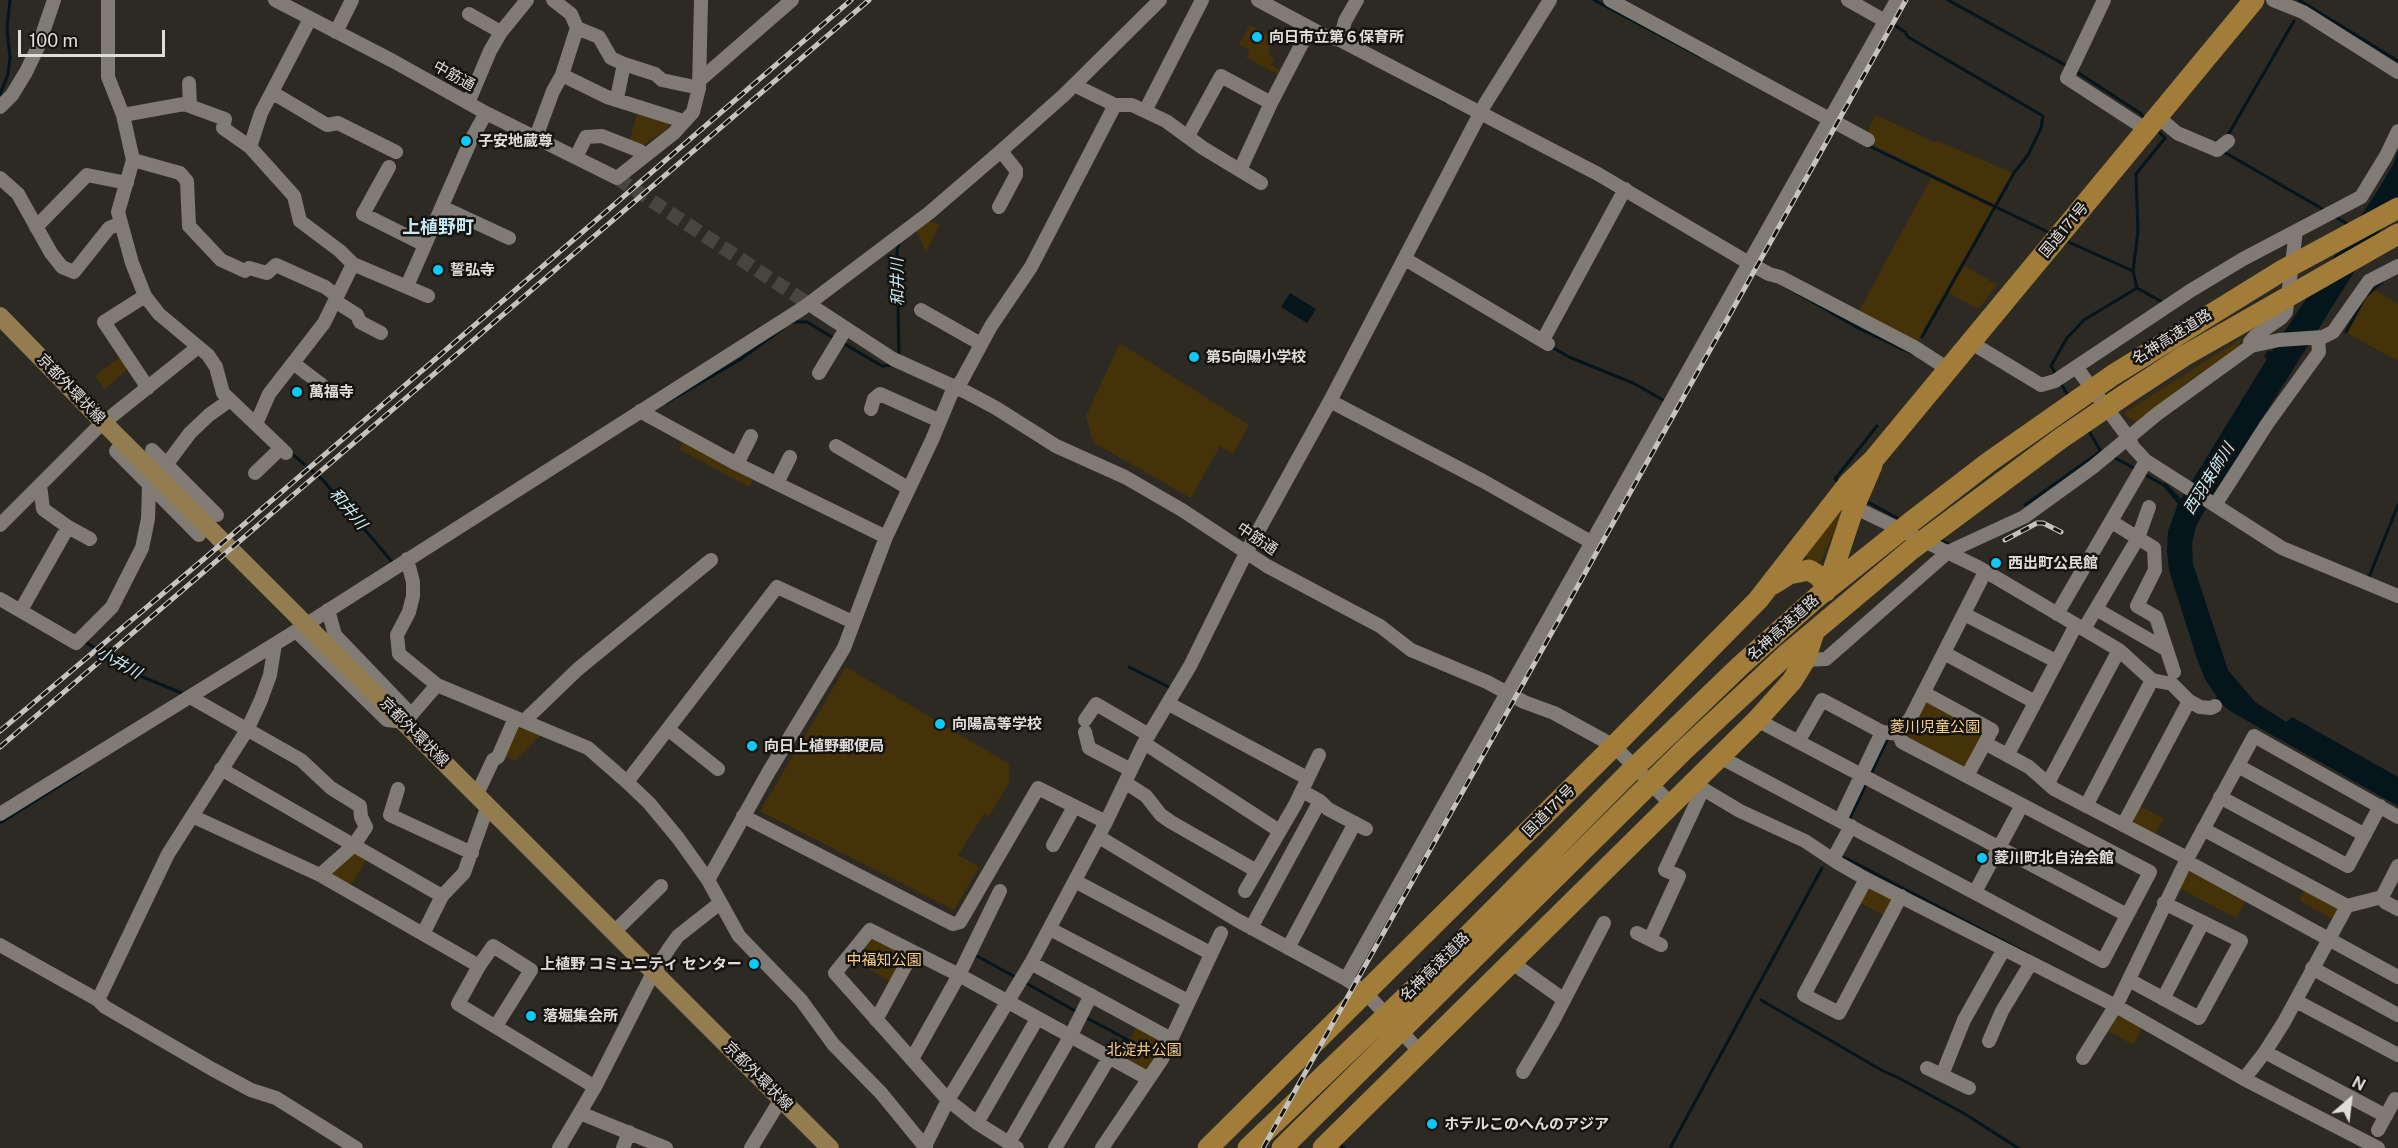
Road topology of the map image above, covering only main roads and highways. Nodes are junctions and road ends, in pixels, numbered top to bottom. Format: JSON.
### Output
{"nodes":[{"id":1,"x":2254,"y":0,"type":"edge"},
{"id":2,"x":2398,"y":208,"type":"edge"},
{"id":3,"x":2394,"y":235,"type":"edge"},
{"id":4,"x":0,"y":316,"type":"edge"},
{"id":5,"x":1853,"y":494,"type":"junction"},
{"id":6,"x":1768,"y":588,"type":"junction"},
{"id":7,"x":1827,"y":588,"type":"junction"},
{"id":8,"x":1796,"y":657,"type":"junction"},
{"id":9,"x":1217,"y":1145,"type":"edge"},
{"id":10,"x":830,"y":1148,"type":"edge"},
{"id":11,"x":1248,"y":1148,"type":"edge"},
{"id":12,"x":1282,"y":1148,"type":"edge"},
{"id":13,"x":1323,"y":1148,"type":"edge"}],
"edges":[{"from":1,"to":5,"type":"highway","name":"国道171号"},
{"from":2,"to":11,"type":"highway","name":"名神高速道路"},
{"from":3,"to":8,"type":"highway","name":"名神高速道路"},
{"from":4,"to":10,"type":"main road","name":"京都外環状線"},
{"from":5,"to":6,"type":"highway","name":"国道171号"},
{"from":5,"to":7,"type":"highway","name":"国道171号"},
{"from":6,"to":7,"type":"highway"},
{"from":6,"to":9,"type":"highway","name":"国道171号"},
{"from":7,"to":8,"type":"highway","name":"国道171号"},
{"from":8,"to":12,"type":"highway","name":"名神高速道路"},
{"from":8,"to":13,"type":"highway","name":"国道171号"}]}
